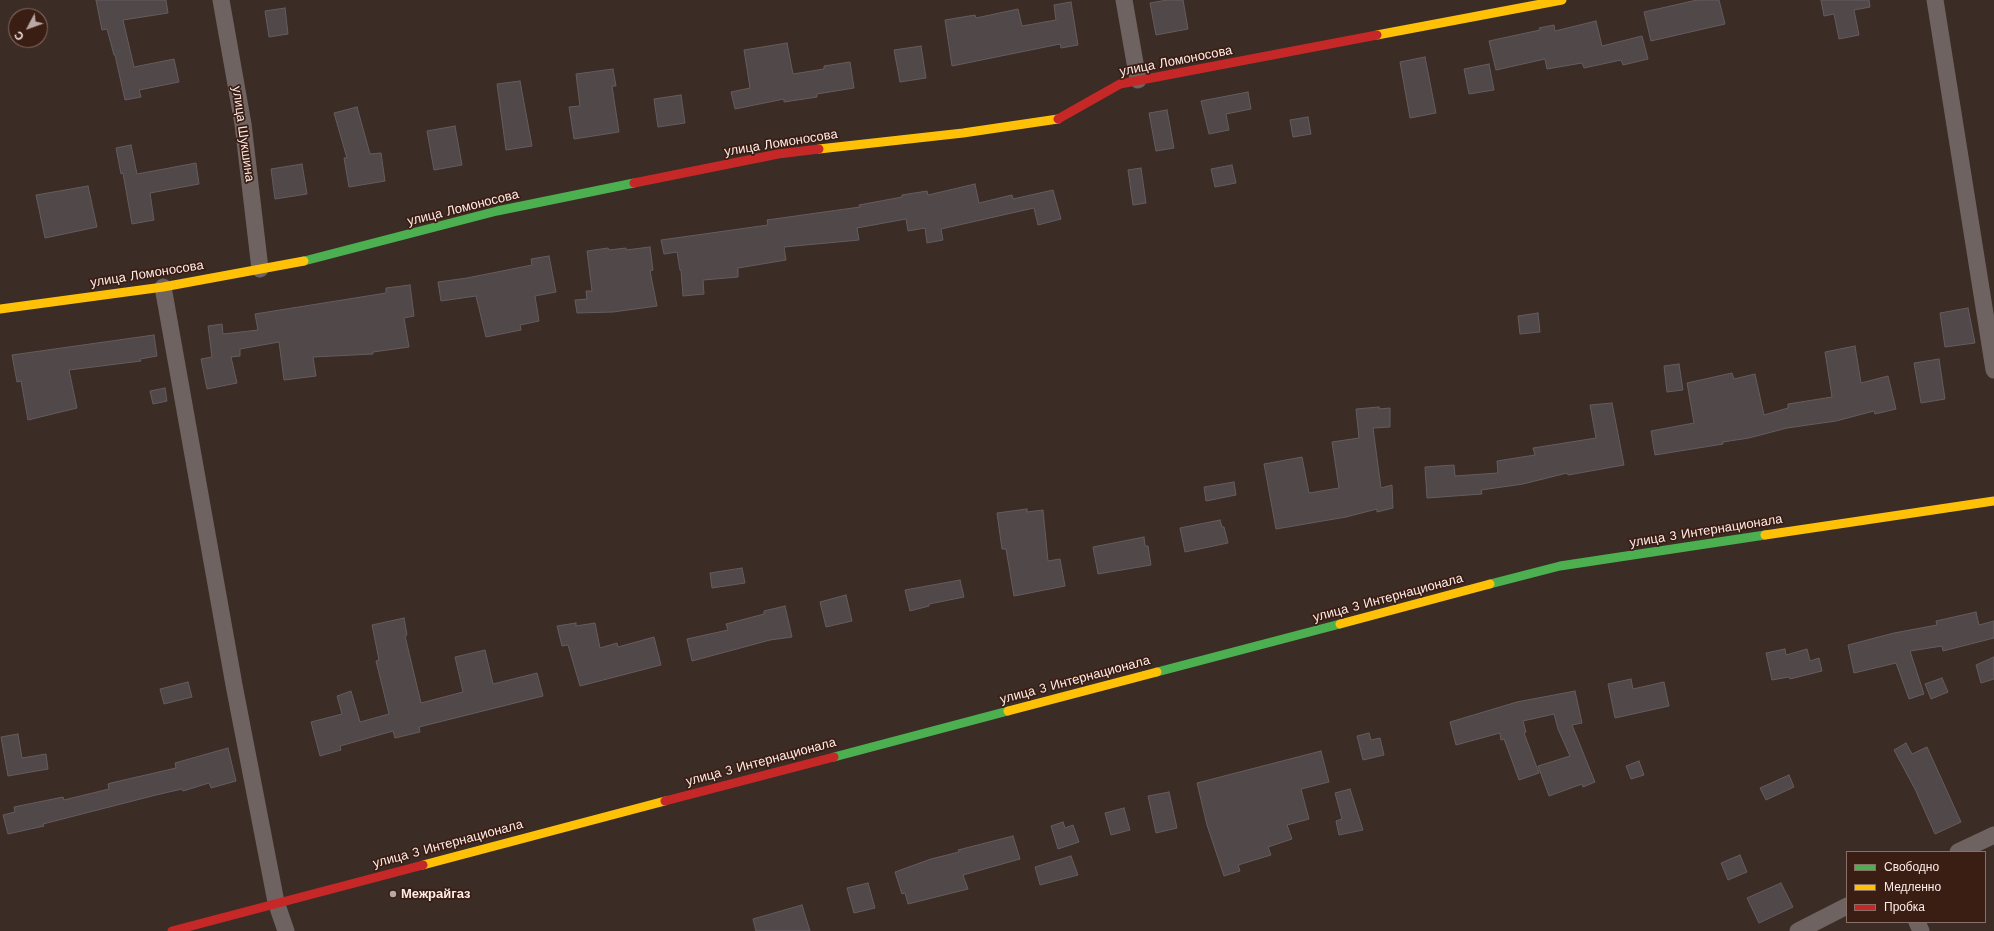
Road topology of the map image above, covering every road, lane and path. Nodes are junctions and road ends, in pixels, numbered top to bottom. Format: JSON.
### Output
{"nodes":[{"id":1,"x":222,"y":0,"type":"edge"},
{"id":2,"x":1124,"y":0,"type":"edge"},
{"id":3,"x":1562,"y":0,"type":"edge"},
{"id":4,"x":1934,"y":0,"type":"edge"},
{"id":5,"x":1138,"y":80,"type":"junction"},
{"id":6,"x":260,"y":269,"type":"junction"},
{"id":7,"x":163,"y":287,"type":"junction"},
{"id":8,"x":0,"y":309,"type":"edge"},
{"id":9,"x":1994,"y":370,"type":"edge"},
{"id":10,"x":1994,"y":501,"type":"edge"},
{"id":11,"x":1994,"y":835,"type":"edge"},
{"id":12,"x":1960,"y":851,"type":"edge"},
{"id":13,"x":276,"y":902,"type":"junction"},
{"id":14,"x":1846,"y":907,"type":"edge"},
{"id":15,"x":172,"y":931,"type":"edge"},
{"id":16,"x":286,"y":931,"type":"edge"},
{"id":17,"x":1798,"y":931,"type":"edge"}],
"edges":[{"from":1,"to":6,"type":"street","name":"улица Шукшина"},
{"from":2,"to":5,"type":"street"},
{"from":3,"to":5,"type":"main road","name":"улица Ломоносова"},
{"from":4,"to":9,"type":"street"},
{"from":5,"to":6,"type":"main road","name":"улица Ломоносова"},
{"from":6,"to":7,"type":"main road","name":"улица Ломоносова"},
{"from":7,"to":8,"type":"main road","name":"улица Ломоносова"},
{"from":7,"to":13,"type":"street"},
{"from":10,"to":13,"type":"main road","name":"улица 3 Интернационала"},
{"from":11,"to":12,"type":"street"},
{"from":13,"to":15,"type":"main road","name":"улица 3 Интернационала"},
{"from":13,"to":16,"type":"street"},
{"from":14,"to":17,"type":"street"}]}
